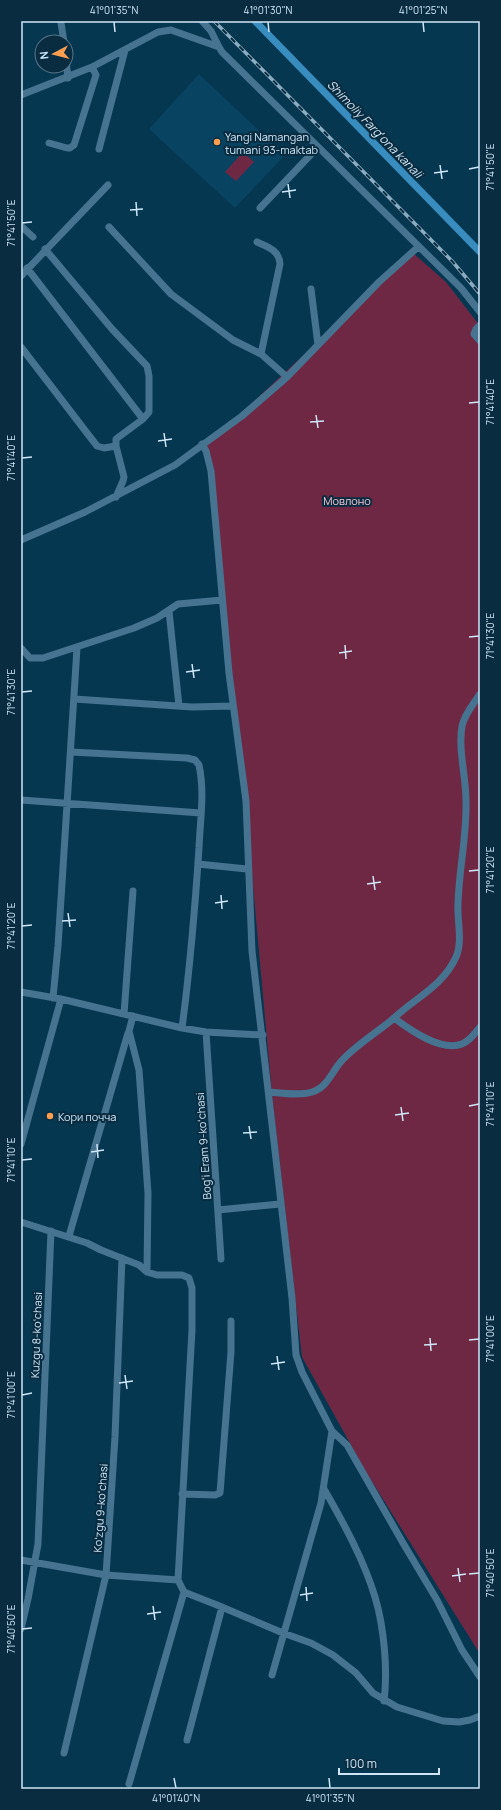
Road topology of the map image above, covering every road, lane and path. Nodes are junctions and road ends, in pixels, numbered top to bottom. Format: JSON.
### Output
{"nodes":[{"id":1,"x":202,"y":21,"type":"edge"},
{"id":2,"x":61,"y":23,"type":"dead end"},
{"id":3,"x":63,"y":34,"type":"edge"},
{"id":4,"x":218,"y":47,"type":"junction"},
{"id":5,"x":125,"y":50,"type":"junction"},
{"id":6,"x":92,"y":67,"type":"junction"},
{"id":7,"x":68,"y":74,"type":"edge"},
{"id":8,"x":68,"y":78,"type":"junction"},
{"id":9,"x":21,"y":96,"type":"edge"},
{"id":10,"x":49,"y":143,"type":"dead end"},
{"id":11,"x":318,"y":147,"type":"junction"},
{"id":12,"x":99,"y":149,"type":"dead end"},
{"id":13,"x":108,"y":185,"type":"dead end"},
{"id":14,"x":260,"y":208,"type":"dead end"},
{"id":15,"x":21,"y":226,"type":"edge"},
{"id":16,"x":109,"y":227,"type":"dead end"},
{"id":17,"x":33,"y":237,"type":"dead end"},
{"id":18,"x":257,"y":242,"type":"dead end"},
{"id":19,"x":418,"y":247,"type":"junction"},
{"id":20,"x":45,"y":249,"type":"junction"},
{"id":21,"x":27,"y":268,"type":"junction"},
{"id":22,"x":21,"y":276,"type":"edge"},
{"id":23,"x":311,"y":289,"type":"dead end"},
{"id":24,"x":480,"y":312,"type":"edge"},
{"id":25,"x":480,"y":325,"type":"edge"},
{"id":26,"x":480,"y":341,"type":"edge"},
{"id":27,"x":318,"y":345,"type":"junction"},
{"id":28,"x":21,"y":347,"type":"edge"},
{"id":29,"x":261,"y":354,"type":"junction"},
{"id":30,"x":287,"y":377,"type":"junction"},
{"id":31,"x":143,"y":419,"type":"junction"},
{"id":32,"x":202,"y":444,"type":"junction"},
{"id":33,"x":116,"y":446,"type":"junction"},
{"id":34,"x":116,"y":497,"type":"junction"},
{"id":35,"x":21,"y":540,"type":"edge"},
{"id":36,"x":222,"y":600,"type":"junction"},
{"id":37,"x":169,"y":611,"type":"junction"},
{"id":38,"x":21,"y":648,"type":"edge"},
{"id":39,"x":78,"y":648,"type":"junction"},
{"id":40,"x":480,"y":694,"type":"edge"},
{"id":41,"x":74,"y":699,"type":"junction"},
{"id":42,"x":179,"y":706,"type":"junction"},
{"id":43,"x":234,"y":706,"type":"junction"},
{"id":44,"x":71,"y":752,"type":"junction"},
{"id":45,"x":21,"y":800,"type":"edge"},
{"id":46,"x":68,"y":803,"type":"junction"},
{"id":47,"x":201,"y":813,"type":"junction"},
{"id":48,"x":198,"y":864,"type":"junction"},
{"id":49,"x":248,"y":869,"type":"junction"},
{"id":50,"x":133,"y":891,"type":"dead end"},
{"id":51,"x":21,"y":992,"type":"edge"},
{"id":52,"x":53,"y":998,"type":"junction"},
{"id":53,"x":61,"y":999,"type":"junction"},
{"id":54,"x":124,"y":1014,"type":"junction"},
{"id":55,"x":133,"y":1016,"type":"junction"},
{"id":56,"x":394,"y":1018,"type":"junction"},
{"id":57,"x":480,"y":1027,"type":"edge"},
{"id":58,"x":182,"y":1028,"type":"junction"},
{"id":59,"x":129,"y":1031,"type":"junction"},
{"id":60,"x":206,"y":1032,"type":"junction"},
{"id":61,"x":263,"y":1035,"type":"junction"},
{"id":62,"x":269,"y":1092,"type":"junction"},
{"id":63,"x":21,"y":1144,"type":"edge"},
{"id":64,"x":280,"y":1204,"type":"junction"},
{"id":65,"x":218,"y":1210,"type":"junction"},
{"id":66,"x":21,"y":1222,"type":"edge"},
{"id":67,"x":51,"y":1231,"type":"junction"},
{"id":68,"x":70,"y":1236,"type":"junction"},
{"id":69,"x":122,"y":1258,"type":"junction"},
{"id":70,"x":221,"y":1259,"type":"dead end"},
{"id":71,"x":147,"y":1272,"type":"junction"},
{"id":72,"x":231,"y":1321,"type":"dead end"},
{"id":73,"x":332,"y":1431,"type":"junction"},
{"id":74,"x":324,"y":1489,"type":"junction"},
{"id":75,"x":182,"y":1494,"type":"junction"},
{"id":76,"x":21,"y":1560,"type":"edge"},
{"id":77,"x":34,"y":1563,"type":"junction"},
{"id":78,"x":106,"y":1575,"type":"junction"},
{"id":79,"x":178,"y":1580,"type":"junction"},
{"id":80,"x":184,"y":1592,"type":"junction"},
{"id":81,"x":222,"y":1607,"type":"junction"},
{"id":82,"x":21,"y":1629,"type":"edge"},
{"id":83,"x":283,"y":1633,"type":"junction"},
{"id":84,"x":272,"y":1675,"type":"dead end"},
{"id":85,"x":480,"y":1677,"type":"edge"},
{"id":86,"x":384,"y":1701,"type":"junction"},
{"id":87,"x":480,"y":1716,"type":"edge"},
{"id":88,"x":187,"y":1740,"type":"dead end"},
{"id":89,"x":64,"y":1754,"type":"dead end"},
{"id":90,"x":129,"y":1784,"type":"dead end"}],
"edges":[{"from":1,"to":4,"type":"street"},
{"from":2,"to":3,"type":"street"},
{"from":4,"to":5,"type":"street"},
{"from":4,"to":11,"type":"street"},
{"from":5,"to":6,"type":"street"},
{"from":5,"to":12,"type":"street"},
{"from":6,"to":8,"type":"street"},
{"from":6,"to":10,"type":"street"},
{"from":7,"to":8,"type":"street"},
{"from":8,"to":9,"type":"street"},
{"from":11,"to":14,"type":"street"},
{"from":11,"to":19,"type":"street"},
{"from":13,"to":20,"type":"street"},
{"from":15,"to":17,"type":"street"},
{"from":16,"to":29,"type":"street"},
{"from":18,"to":29,"type":"street"},
{"from":19,"to":24,"type":"street"},
{"from":19,"to":27,"type":"street"},
{"from":20,"to":21,"type":"street"},
{"from":20,"to":31,"type":"street"},
{"from":21,"to":22,"type":"street"},
{"from":21,"to":31,"type":"street"},
{"from":23,"to":27,"type":"street"},
{"from":25,"to":26,"type":"street"},
{"from":27,"to":30,"type":"street"},
{"from":28,"to":33,"type":"street"},
{"from":29,"to":30,"type":"street"},
{"from":30,"to":32,"type":"street"},
{"from":31,"to":33,"type":"street"},
{"from":32,"to":34,"type":"street"},
{"from":32,"to":36,"type":"street"},
{"from":33,"to":34,"type":"street"},
{"from":34,"to":35,"type":"street"},
{"from":36,"to":37,"type":"street"},
{"from":36,"to":43,"type":"street"},
{"from":37,"to":39,"type":"street"},
{"from":37,"to":42,"type":"street"},
{"from":38,"to":39,"type":"street"},
{"from":39,"to":41,"type":"street"},
{"from":40,"to":56,"type":"street"},
{"from":41,"to":42,"type":"street"},
{"from":41,"to":44,"type":"street"},
{"from":42,"to":43,"type":"street"},
{"from":43,"to":49,"type":"street"},
{"from":44,"to":46,"type":"street"},
{"from":44,"to":47,"type":"street"},
{"from":45,"to":46,"type":"street"},
{"from":46,"to":47,"type":"street"},
{"from":46,"to":52,"type":"street"},
{"from":47,"to":48,"type":"street"},
{"from":48,"to":49,"type":"street"},
{"from":48,"to":58,"type":"street"},
{"from":49,"to":61,"type":"street"},
{"from":50,"to":54,"type":"street"},
{"from":51,"to":52,"type":"street"},
{"from":52,"to":53,"type":"street"},
{"from":53,"to":54,"type":"street"},
{"from":53,"to":63,"type":"street"},
{"from":54,"to":55,"type":"street"},
{"from":55,"to":58,"type":"street"},
{"from":55,"to":59,"type":"street"},
{"from":56,"to":57,"type":"street"},
{"from":56,"to":62,"type":"street"},
{"from":58,"to":60,"type":"street"},
{"from":59,"to":68,"type":"street"},
{"from":59,"to":71,"type":"street"},
{"from":60,"to":61,"type":"street"},
{"from":60,"to":65,"type":"street","name":"Bogʻi Eram 9-koʻchasi"},
{"from":61,"to":62,"type":"street"},
{"from":62,"to":64,"type":"street"},
{"from":64,"to":65,"type":"street"},
{"from":64,"to":73,"type":"street"},
{"from":65,"to":70,"type":"street","name":"Bogʻi Eram 9-koʻchasi"},
{"from":66,"to":67,"type":"street"},
{"from":67,"to":68,"type":"street"},
{"from":67,"to":77,"type":"street","name":"Kuzgu 8-koʻchasi"},
{"from":68,"to":69,"type":"street"},
{"from":69,"to":71,"type":"street"},
{"from":69,"to":78,"type":"street","name":"Koʻzgu 9-koʻchasi"},
{"from":71,"to":75,"type":"street"},
{"from":72,"to":75,"type":"street"},
{"from":73,"to":74,"type":"street"},
{"from":73,"to":85,"type":"street"},
{"from":74,"to":83,"type":"street"},
{"from":74,"to":86,"type":"street"},
{"from":75,"to":79,"type":"street"},
{"from":76,"to":77,"type":"street"},
{"from":77,"to":78,"type":"street"},
{"from":77,"to":82,"type":"street","name":"Kuzgu 8-koʻchasi"},
{"from":78,"to":79,"type":"street"},
{"from":78,"to":89,"type":"street","name":"Koʻzgu 9-koʻchasi"},
{"from":79,"to":80,"type":"street"},
{"from":80,"to":81,"type":"street"},
{"from":80,"to":90,"type":"street"},
{"from":81,"to":83,"type":"street"},
{"from":81,"to":88,"type":"street"},
{"from":83,"to":84,"type":"street"},
{"from":83,"to":86,"type":"street"},
{"from":86,"to":87,"type":"street"}]}
